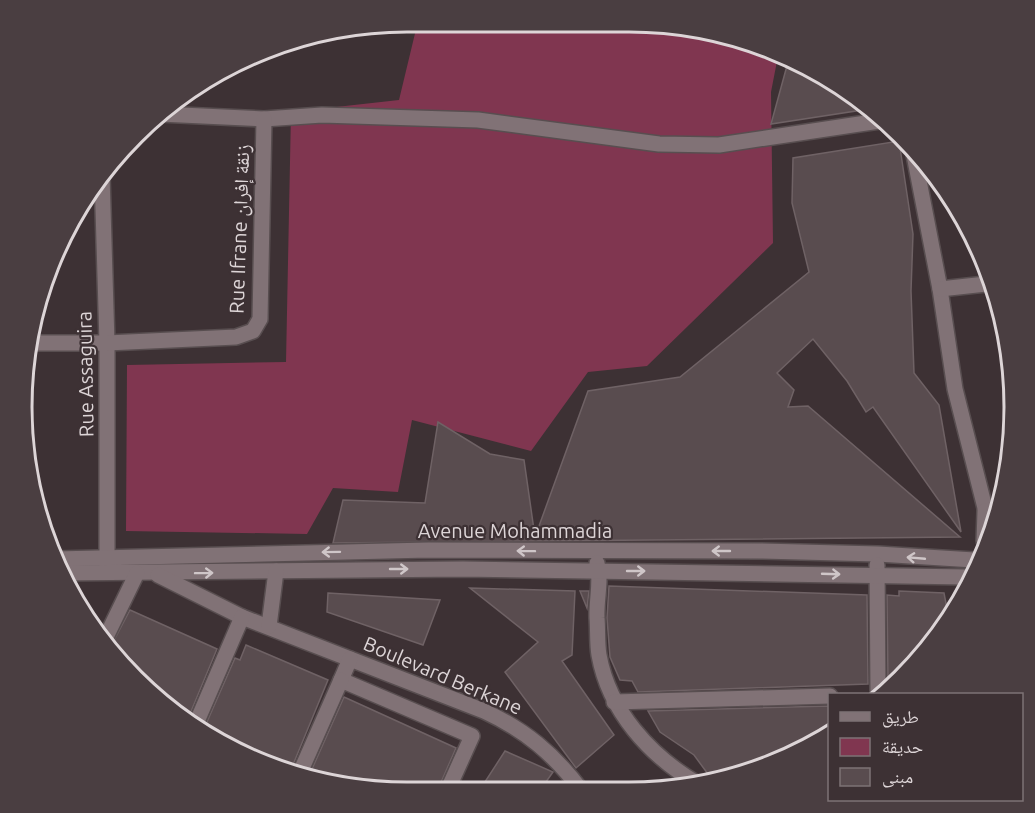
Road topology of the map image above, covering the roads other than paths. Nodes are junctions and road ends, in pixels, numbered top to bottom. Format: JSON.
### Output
{"nodes":[{"id":1,"x":171,"y":115,"type":"edge"},
{"id":2,"x":264,"y":119,"type":"junction"},
{"id":3,"x":872,"y":122,"type":"edge"},
{"id":4,"x":916,"y":166,"type":"edge"},
{"id":5,"x":102,"y":187,"type":"edge"},
{"id":6,"x":983,"y":284,"type":"edge"},
{"id":7,"x":940,"y":289,"type":"junction"},
{"id":8,"x":37,"y":343,"type":"edge"},
{"id":9,"x":107,"y":343,"type":"junction"},
{"id":10,"x":985,"y":508,"type":"junction"},
{"id":11,"x":988,"y":515,"type":"edge"},
{"id":12,"x":984,"y":525,"type":"edge"},
{"id":13,"x":593,"y":551,"type":"junction"},
{"id":14,"x":878,"y":554,"type":"junction"},
{"id":15,"x":65,"y":560,"type":"edge"},
{"id":16,"x":971,"y":560,"type":"edge"},
{"id":17,"x":106,"y":565,"type":"junction"},
{"id":18,"x":155,"y":566,"type":"junction"},
{"id":19,"x":599,"y":570,"type":"junction"},
{"id":20,"x":276,"y":571,"type":"junction"},
{"id":21,"x":70,"y":572,"type":"edge"},
{"id":22,"x":137,"y":573,"type":"junction"},
{"id":23,"x":875,"y":576,"type":"junction"},
{"id":24,"x":962,"y":577,"type":"edge"},
{"id":25,"x":242,"y":617,"type":"junction"},
{"id":26,"x":269,"y":626,"type":"junction"},
{"id":27,"x":108,"y":633,"type":"edge"},
{"id":28,"x":350,"y":659,"type":"junction"},
{"id":29,"x":341,"y":680,"type":"junction"},
{"id":30,"x":878,"y":686,"type":"edge"},
{"id":31,"x":828,"y":696,"type":"edge"},
{"id":32,"x":615,"y":702,"type":"junction"},
{"id":33,"x":198,"y":718,"type":"edge"},
{"id":34,"x":302,"y":767,"type":"edge"},
{"id":35,"x":686,"y":777,"type":"edge"},
{"id":36,"x":451,"y":782,"type":"edge"},
{"id":37,"x":574,"y":782,"type":"edge"}],
"edges":[{"from":1,"to":2,"type":"street"},
{"from":2,"to":3,"type":"street"},
{"from":2,"to":9,"type":"street","name":"Rue Ifrane زنقة إفران"},
{"from":4,"to":7,"type":"street"},
{"from":5,"to":9,"type":"street","name":"Rue Assaguira"},
{"from":6,"to":7,"type":"street"},
{"from":7,"to":10,"type":"street"},
{"from":8,"to":9,"type":"street","name":"Rue Ifrane زنقة إفران"},
{"from":9,"to":17,"type":"street","name":"Rue Assaguira"},
{"from":10,"to":11,"type":"street"},
{"from":10,"to":12,"type":"street"},
{"from":14,"to":13,"type":"street","name":"Avenue Mohammadia","one_way":true},
{"from":13,"to":18,"type":"street","name":"Avenue Mohammadia","one_way":true},
{"from":13,"to":19,"type":"street"},
{"from":16,"to":14,"type":"street","name":"Avenue Mohammadia","one_way":true},
{"from":14,"to":23,"type":"street"},
{"from":15,"to":17,"type":"street","name":"Avenue Mohammadia"},
{"from":17,"to":18,"type":"street","name":"Avenue Mohammadia"},
{"from":17,"to":21,"type":"street","name":"Avenue Mohammadia"},
{"from":17,"to":22,"type":"street","name":"Avenue Mohammadia"},
{"from":18,"to":20,"type":"street","name":"Avenue Mohammadia","one_way":true},
{"from":18,"to":22,"type":"street","name":"Avenue Mohammadia"},
{"from":18,"to":25,"type":"street","name":"Boulevard Berkane"},
{"from":20,"to":19,"type":"street","name":"Avenue Mohammadia","one_way":true},
{"from":19,"to":23,"type":"street","name":"Avenue Mohammadia","one_way":true},
{"from":19,"to":32,"type":"street"},
{"from":20,"to":26,"type":"street"},
{"from":22,"to":27,"type":"street"},
{"from":23,"to":24,"type":"street","name":"Avenue Mohammadia"},
{"from":23,"to":30,"type":"street"},
{"from":25,"to":26,"type":"street","name":"Boulevard Berkane"},
{"from":25,"to":33,"type":"street"},
{"from":26,"to":28,"type":"street","name":"Boulevard Berkane"},
{"from":28,"to":29,"type":"street"},
{"from":28,"to":37,"type":"street","name":"Boulevard Berkane"},
{"from":29,"to":34,"type":"street"},
{"from":29,"to":36,"type":"street"},
{"from":31,"to":32,"type":"street"},
{"from":32,"to":35,"type":"street"}]}
